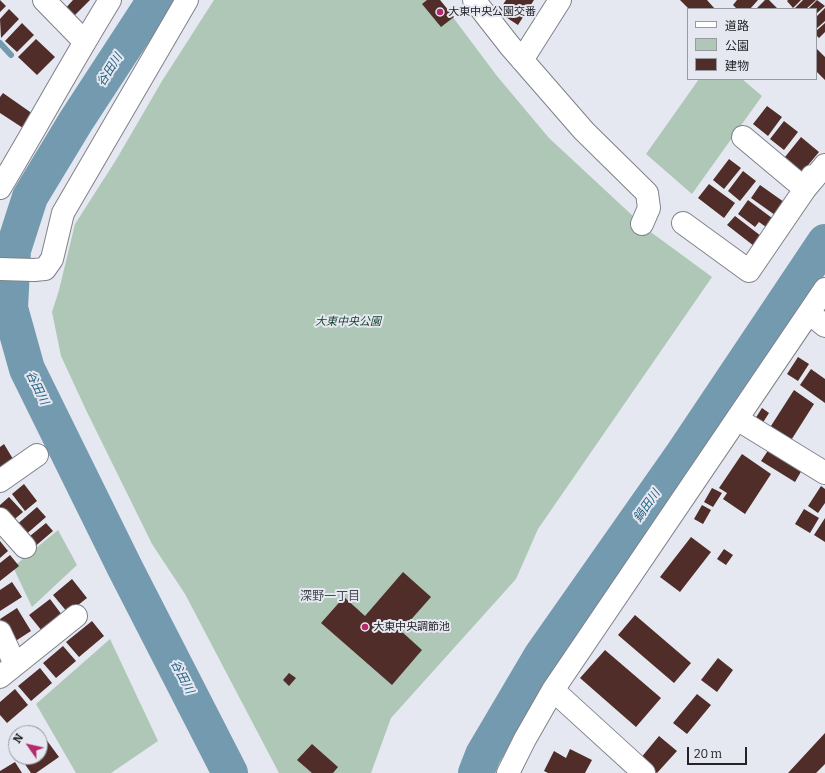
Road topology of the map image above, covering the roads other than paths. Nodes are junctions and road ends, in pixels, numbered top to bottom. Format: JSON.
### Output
{"nodes":[{"id":1,"x":44,"y":0,"type":"edge"},
{"id":2,"x":110,"y":0,"type":"edge"},
{"id":3,"x":187,"y":0,"type":"edge"},
{"id":4,"x":560,"y":0,"type":"edge"},
{"id":5,"x":481,"y":3,"type":"edge"},
{"id":6,"x":84,"y":41,"type":"junction"},
{"id":7,"x":522,"y":60,"type":"junction"},
{"id":8,"x":743,"y":137,"type":"dead end"},
{"id":9,"x":825,"y":151,"type":"edge"},
{"id":10,"x":825,"y":165,"type":"edge"},
{"id":11,"x":0,"y":188,"type":"edge"},
{"id":12,"x":805,"y":189,"type":"junction"},
{"id":13,"x":683,"y":223,"type":"dead end"},
{"id":14,"x":642,"y":224,"type":"dead end"},
{"id":15,"x":0,"y":270,"type":"edge"},
{"id":16,"x":825,"y":289,"type":"edge"},
{"id":17,"x":817,"y":319,"type":"edge"},
{"id":18,"x":737,"y":419,"type":"junction"},
{"id":19,"x":37,"y":455,"type":"dead end"},
{"id":20,"x":825,"y":473,"type":"edge"},
{"id":21,"x":0,"y":481,"type":"edge"},
{"id":22,"x":0,"y":518,"type":"edge"},
{"id":23,"x":25,"y":547,"type":"dead end"},
{"id":24,"x":76,"y":616,"type":"dead end"},
{"id":25,"x":0,"y":632,"type":"edge"},
{"id":26,"x":8,"y":670,"type":"edge"},
{"id":27,"x":553,"y":690,"type":"junction"},
{"id":28,"x":508,"y":773,"type":"edge"},
{"id":29,"x":644,"y":773,"type":"edge"}],
"edges":[{"from":1,"to":6,"type":"street"},
{"from":2,"to":6,"type":"street"},
{"from":3,"to":15,"type":"street"},
{"from":4,"to":7,"type":"street"},
{"from":5,"to":7,"type":"street"},
{"from":6,"to":11,"type":"street"},
{"from":7,"to":14,"type":"street"},
{"from":8,"to":12,"type":"street"},
{"from":9,"to":12,"type":"street"},
{"from":10,"to":12,"type":"street"},
{"from":12,"to":13,"type":"street"},
{"from":16,"to":17,"type":"street"},
{"from":17,"to":18,"type":"street"},
{"from":18,"to":20,"type":"street"},
{"from":18,"to":27,"type":"street"},
{"from":19,"to":21,"type":"street"},
{"from":22,"to":23,"type":"street"},
{"from":24,"to":26,"type":"street"},
{"from":25,"to":26,"type":"street"},
{"from":27,"to":28,"type":"street"},
{"from":27,"to":29,"type":"street"}]}
